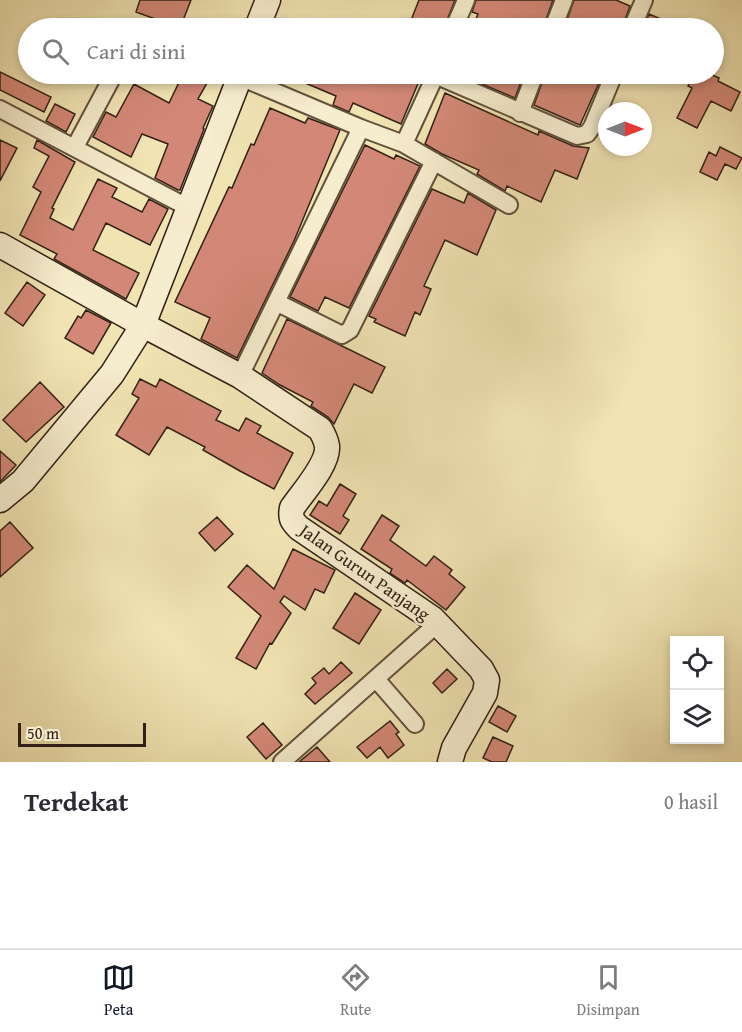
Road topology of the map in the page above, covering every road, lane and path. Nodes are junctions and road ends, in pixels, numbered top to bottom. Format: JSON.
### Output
{"nodes":[{"id":1,"x":268,"y":0,"type":"edge"},
{"id":2,"x":466,"y":0,"type":"edge"},
{"id":3,"x":564,"y":0,"type":"edge"},
{"id":4,"x":644,"y":0,"type":"edge"},
{"id":5,"x":261,"y":18,"type":"edge"},
{"id":6,"x":458,"y":18,"type":"edge"},
{"id":7,"x":557,"y":18,"type":"edge"},
{"id":8,"x":636,"y":18,"type":"edge"},
{"id":9,"x":109,"y":84,"type":"edge"},
{"id":10,"x":237,"y":84,"type":"edge"},
{"id":11,"x":261,"y":84,"type":"edge"},
{"id":12,"x":431,"y":84,"type":"edge"},
{"id":13,"x":457,"y":84,"type":"edge"},
{"id":14,"x":531,"y":84,"type":"edge"},
{"id":15,"x":610,"y":84,"type":"edge"},
{"id":16,"x":0,"y":109,"type":"edge"},
{"id":17,"x":520,"y":113,"type":"junction"},
{"id":18,"x":361,"y":128,"type":"junction"},
{"id":19,"x":404,"y":144,"type":"junction"},
{"id":20,"x":75,"y":147,"type":"junction"},
{"id":21,"x":434,"y":161,"type":"junction"},
{"id":22,"x":509,"y":205,"type":"dead end"},
{"id":23,"x":189,"y":208,"type":"junction"},
{"id":24,"x":0,"y":245,"type":"edge"},
{"id":25,"x":276,"y":302,"type":"junction"},
{"id":26,"x":143,"y":325,"type":"junction"},
{"id":27,"x":240,"y":376,"type":"junction"},
{"id":28,"x":0,"y":500,"type":"edge"},
{"id":29,"x":437,"y":624,"type":"junction"},
{"id":30,"x":376,"y":679,"type":"junction"},
{"id":31,"x":415,"y":724,"type":"dead end"},
{"id":32,"x":282,"y":762,"type":"edge"},
{"id":33,"x":450,"y":762,"type":"edge"}],
"edges":[{"from":1,"to":5,"type":"street"},
{"from":2,"to":6,"type":"street"},
{"from":3,"to":7,"type":"street"},
{"from":4,"to":8,"type":"street"},
{"from":9,"to":20,"type":"street"},
{"from":10,"to":23,"type":"street"},
{"from":11,"to":18,"type":"street"},
{"from":12,"to":19,"type":"street"},
{"from":13,"to":17,"type":"street"},
{"from":14,"to":17,"type":"street"},
{"from":15,"to":17,"type":"street"},
{"from":16,"to":20,"type":"street"},
{"from":18,"to":19,"type":"street"},
{"from":18,"to":25,"type":"street"},
{"from":19,"to":21,"type":"street"},
{"from":20,"to":23,"type":"street"},
{"from":21,"to":22,"type":"street"},
{"from":21,"to":25,"type":"street"},
{"from":23,"to":26,"type":"street"},
{"from":24,"to":26,"type":"street","name":"Jalan Gurun Panjang"},
{"from":25,"to":27,"type":"street"},
{"from":26,"to":27,"type":"street","name":"Jalan Gurun Panjang"},
{"from":26,"to":28,"type":"street"},
{"from":27,"to":29,"type":"street","name":"Jalan Gurun Panjang"},
{"from":29,"to":30,"type":"street"},
{"from":29,"to":33,"type":"street","name":"Jalan Gurun Panjang"},
{"from":30,"to":31,"type":"street"},
{"from":30,"to":32,"type":"street"}]}
